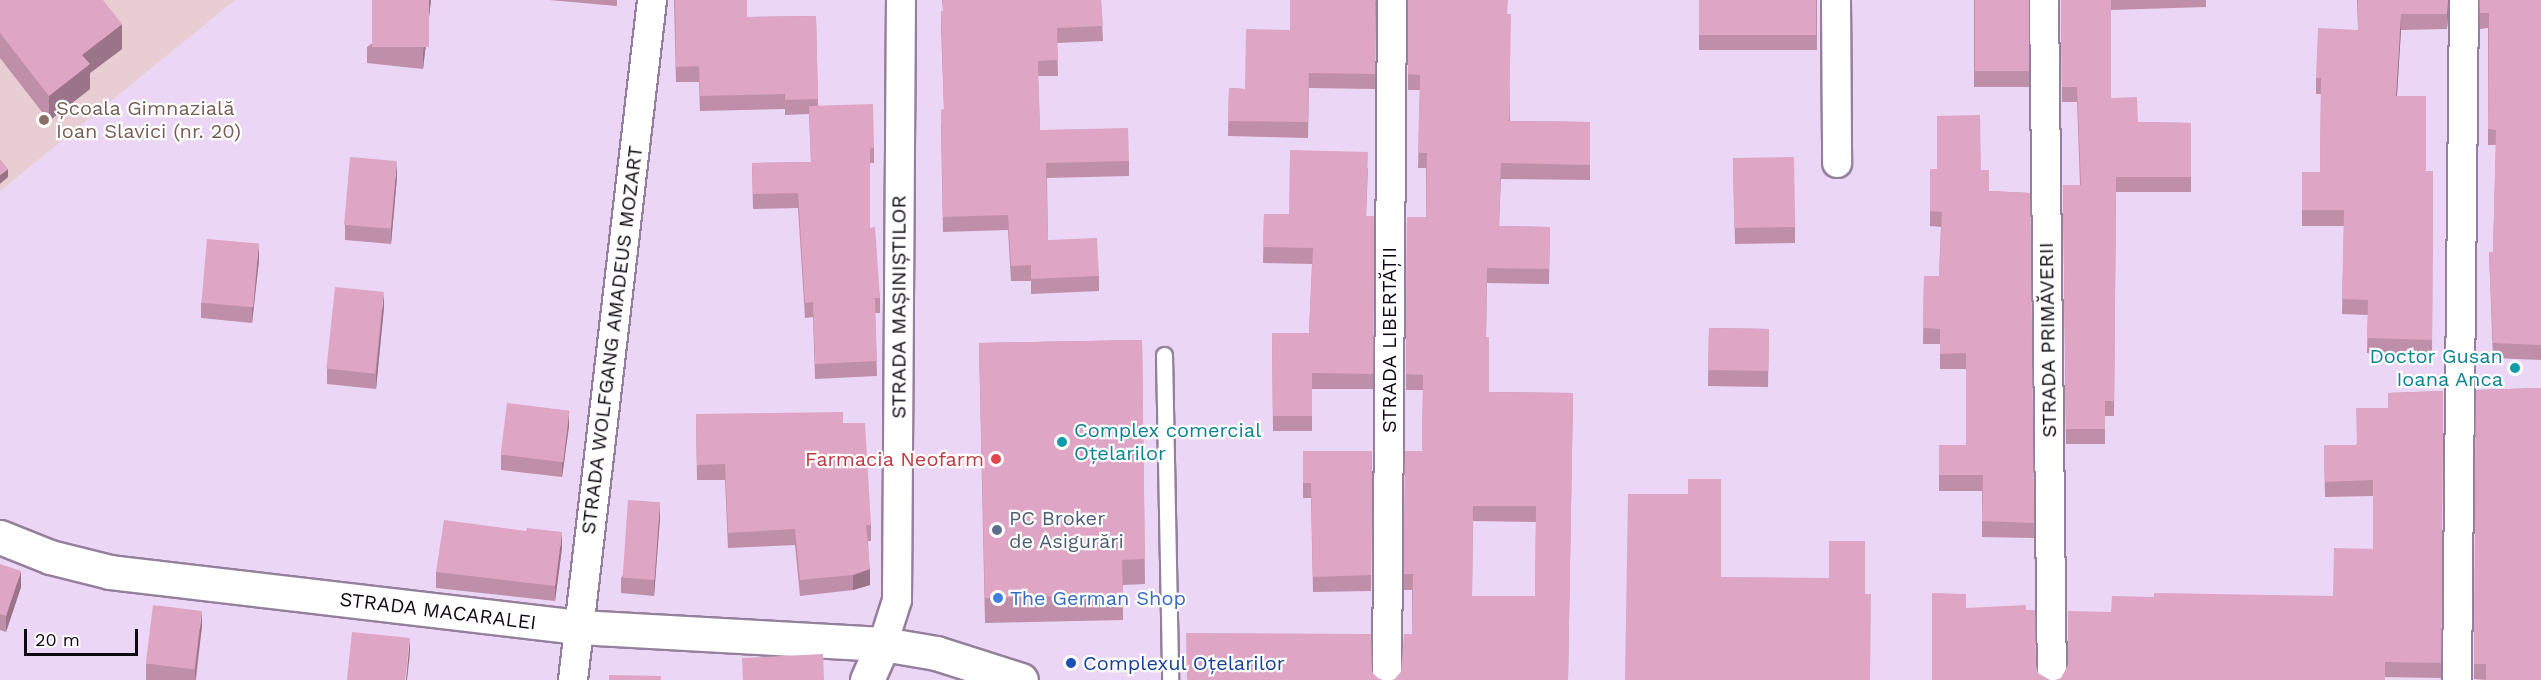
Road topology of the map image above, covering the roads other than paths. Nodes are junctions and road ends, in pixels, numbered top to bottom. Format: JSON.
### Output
{"nodes":[{"id":1,"x":652,"y":0,"type":"edge"},
{"id":2,"x":901,"y":0,"type":"edge"},
{"id":3,"x":1392,"y":0,"type":"edge"},
{"id":4,"x":1836,"y":0,"type":"edge"},
{"id":5,"x":2044,"y":0,"type":"edge"},
{"id":6,"x":2464,"y":0,"type":"edge"},
{"id":7,"x":1837,"y":163,"type":"dead end"},
{"id":8,"x":1164,"y":355,"type":"dead end"},
{"id":9,"x":0,"y":537,"type":"edge"},
{"id":10,"x":579,"y":627,"type":"junction"},
{"id":11,"x":883,"y":644,"type":"junction"},
{"id":12,"x":573,"y":680,"type":"edge"},
{"id":13,"x":867,"y":680,"type":"edge"},
{"id":14,"x":1021,"y":680,"type":"edge"},
{"id":15,"x":1170,"y":680,"type":"edge"},
{"id":16,"x":1387,"y":680,"type":"edge"},
{"id":17,"x":2052,"y":680,"type":"edge"},
{"id":18,"x":2457,"y":680,"type":"edge"}],
"edges":[{"from":1,"to":10,"type":"street","name":"STRADA WOLFGANG AMADEUS MOZART"},
{"from":2,"to":11,"type":"street","name":"STRADA MAȘINIȘTILOR"},
{"from":3,"to":16,"type":"street","name":"STRADA LIBERTĂȚII"},
{"from":4,"to":7,"type":"street"},
{"from":5,"to":17,"type":"street","name":"STRADA PRIMĂVERII"},
{"from":6,"to":18,"type":"street"},
{"from":8,"to":15,"type":"lane"},
{"from":9,"to":10,"type":"street","name":"STRADA MACARALEI"},
{"from":10,"to":11,"type":"street","name":"STRADA MACARALEI"},
{"from":10,"to":12,"type":"street","name":"STRADA WOLFGANG AMADEUS MOZART"},
{"from":11,"to":13,"type":"street","name":"STRADA MAȘINIȘTILOR"},
{"from":11,"to":14,"type":"street","name":"STRADA MACARALEI"}]}
